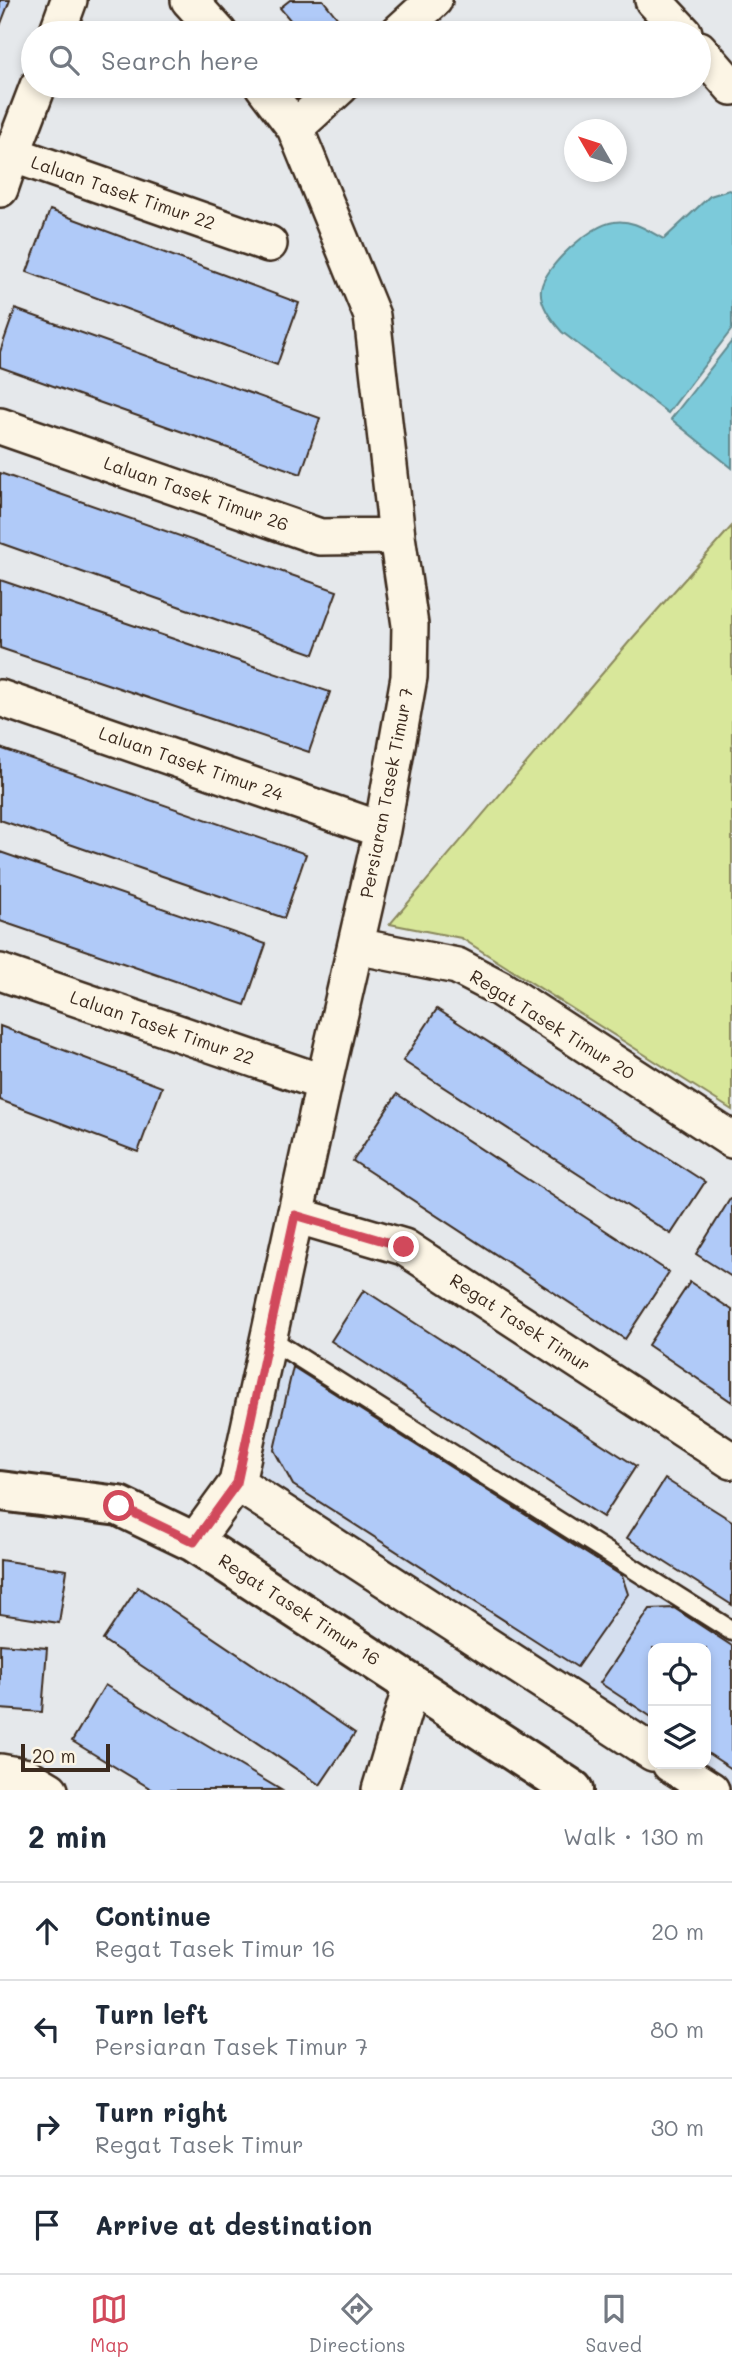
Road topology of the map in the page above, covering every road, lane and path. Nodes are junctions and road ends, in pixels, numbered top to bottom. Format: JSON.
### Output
{"nodes":[{"id":1,"x":69,"y":0,"type":"edge"},
{"id":2,"x":189,"y":0,"type":"edge"},
{"id":3,"x":434,"y":0,"type":"edge"},
{"id":4,"x":653,"y":0,"type":"edge"},
{"id":5,"x":61,"y":21,"type":"edge"},
{"id":6,"x":208,"y":21,"type":"edge"},
{"id":7,"x":411,"y":21,"type":"edge"},
{"id":8,"x":673,"y":21,"type":"edge"},
{"id":9,"x":711,"y":63,"type":"edge"},
{"id":10,"x":732,"y":87,"type":"edge"},
{"id":11,"x":33,"y":98,"type":"edge"},
{"id":12,"x":272,"y":98,"type":"edge"},
{"id":13,"x":328,"y":98,"type":"edge"},
{"id":14,"x":295,"y":128,"type":"junction"},
{"id":15,"x":12,"y":154,"type":"junction"},
{"id":16,"x":0,"y":189,"type":"edge"},
{"id":17,"x":269,"y":244,"type":"dead end"},
{"id":18,"x":0,"y":426,"type":"edge"},
{"id":19,"x":397,"y":536,"type":"junction"},
{"id":20,"x":0,"y":698,"type":"edge"},
{"id":21,"x":382,"y":830,"type":"junction"},
{"id":22,"x":356,"y":946,"type":"junction"},
{"id":23,"x":0,"y":972,"type":"edge"},
{"id":24,"x":324,"y":1083,"type":"junction"},
{"id":25,"x":732,"y":1140,"type":"edge"},
{"id":26,"x":295,"y":1215,"type":"junction"},
{"id":27,"x":270,"y":1339,"type":"junction"},
{"id":28,"x":732,"y":1461,"type":"edge"},
{"id":29,"x":237,"y":1483,"type":"junction"},
{"id":30,"x":0,"y":1492,"type":"edge"},
{"id":31,"x":194,"y":1542,"type":"junction"},
{"id":32,"x":732,"y":1631,"type":"edge"},
{"id":33,"x":412,"y":1684,"type":"junction"},
{"id":34,"x":648,"y":1750,"type":"edge"},
{"id":35,"x":678,"y":1769,"type":"edge"},
{"id":36,"x":0,"y":1772,"type":"edge"},
{"id":37,"x":50,"y":1790,"type":"edge"},
{"id":38,"x":380,"y":1790,"type":"edge"},
{"id":39,"x":573,"y":1790,"type":"edge"},
{"id":40,"x":711,"y":1790,"type":"edge"}],
"edges":[{"from":1,"to":5,"type":"street"},
{"from":2,"to":6,"type":"street"},
{"from":3,"to":7,"type":"street"},
{"from":4,"to":8,"type":"street"},
{"from":9,"to":10,"type":"street"},
{"from":11,"to":15,"type":"street"},
{"from":12,"to":14,"type":"street","name":"Persiaran Tasek Timur 7"},
{"from":13,"to":14,"type":"street"},
{"from":14,"to":19,"type":"street","name":"Persiaran Tasek Timur 7"},
{"from":15,"to":16,"type":"street","name":"Laluan Tasek Timur 22"},
{"from":15,"to":17,"type":"street","name":"Laluan Tasek Timur 22"},
{"from":18,"to":19,"type":"street","name":"Laluan Tasek Timur 26"},
{"from":19,"to":21,"type":"street","name":"Persiaran Tasek Timur 7"},
{"from":20,"to":21,"type":"street","name":"Laluan Tasek Timur 24"},
{"from":21,"to":22,"type":"street","name":"Persiaran Tasek Timur 7"},
{"from":22,"to":24,"type":"street","name":"Persiaran Tasek Timur 7"},
{"from":22,"to":25,"type":"street","name":"Regat Tasek Timur 20"},
{"from":23,"to":24,"type":"street","name":"Laluan Tasek Timur 22"},
{"from":24,"to":26,"type":"street","name":"Persiaran Tasek Timur 7"},
{"from":26,"to":27,"type":"street","name":"Persiaran Tasek Timur 7"},
{"from":26,"to":28,"type":"street","name":"Regat Tasek Timur"},
{"from":27,"to":29,"type":"street","name":"Persiaran Tasek Timur 7"},
{"from":27,"to":32,"type":"lane"},
{"from":29,"to":31,"type":"street","name":"Persiaran Tasek Timur 7"},
{"from":29,"to":34,"type":"street"},
{"from":30,"to":31,"type":"street","name":"Regat Tasek Timur 16"},
{"from":31,"to":33,"type":"street","name":"Regat Tasek Timur 16"},
{"from":33,"to":38,"type":"street"},
{"from":33,"to":39,"type":"street","name":"Regat Tasek Timur 16"},
{"from":35,"to":40,"type":"street"},
{"from":36,"to":37,"type":"street"}]}
